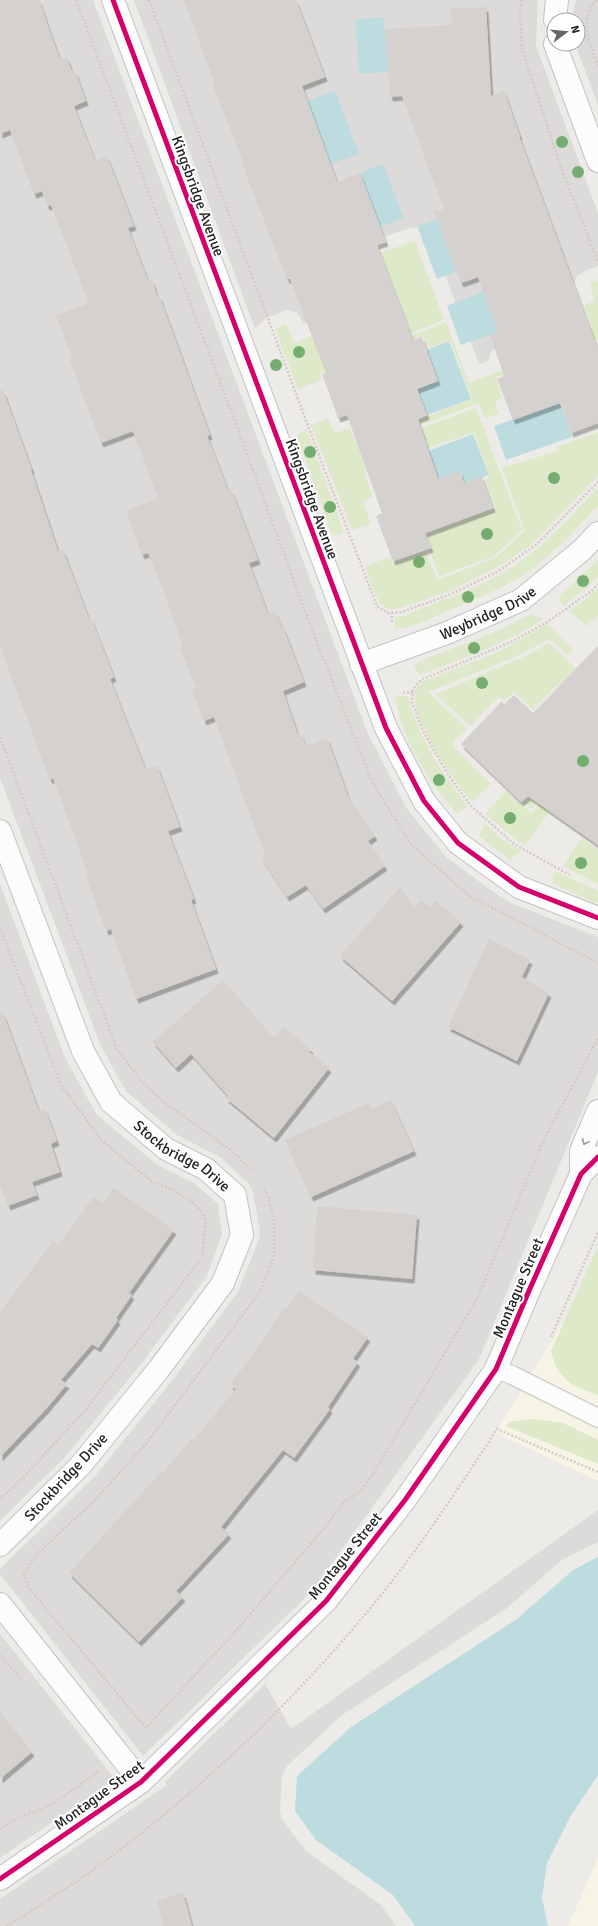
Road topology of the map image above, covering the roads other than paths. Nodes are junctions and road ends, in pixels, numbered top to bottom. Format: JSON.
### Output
{"nodes":[{"id":1,"x":114,"y":0,"type":"edge"},
{"id":2,"x":557,"y":0,"type":"edge"},
{"id":3,"x":556,"y":12,"type":"edge"},
{"id":4,"x":558,"y":52,"type":"edge"},
{"id":5,"x":598,"y":161,"type":"edge"},
{"id":6,"x":598,"y":533,"type":"edge"},
{"id":7,"x":361,"y":664,"type":"junction"},
{"id":8,"x":0,"y":831,"type":"edge"},
{"id":9,"x":598,"y":918,"type":"edge"},
{"id":10,"x":598,"y":1111,"type":"edge"},
{"id":11,"x":598,"y":1157,"type":"edge"},
{"id":12,"x":581,"y":1174,"type":"junction"},
{"id":13,"x":496,"y":1370,"type":"junction"},
{"id":14,"x":598,"y":1418,"type":"edge"},
{"id":15,"x":0,"y":1545,"type":"edge"},
{"id":16,"x":0,"y":1604,"type":"edge"},
{"id":17,"x":141,"y":1782,"type":"junction"},
{"id":18,"x":0,"y":1879,"type":"edge"}],
"edges":[{"from":1,"to":7,"type":"street","name":"Kingsbridge Avenue"},
{"from":2,"to":3,"type":"street"},
{"from":4,"to":5,"type":"street"},
{"from":6,"to":7,"type":"street","name":"Weybridge Drive"},
{"from":7,"to":9,"type":"street","name":"Kingsbridge Avenue"},
{"from":8,"to":15,"type":"street","name":"Stockbridge Drive"},
{"from":10,"to":12,"type":"street","name":"Montague Street","one_way":true},
{"from":11,"to":12,"type":"street","name":"Montague Street"},
{"from":12,"to":13,"type":"street","name":"Montague Street"},
{"from":13,"to":14,"type":"lane"},
{"from":13,"to":17,"type":"street","name":"Montague Street"},
{"from":16,"to":17,"type":"street"},
{"from":17,"to":18,"type":"street","name":"Montague Street"}]}
